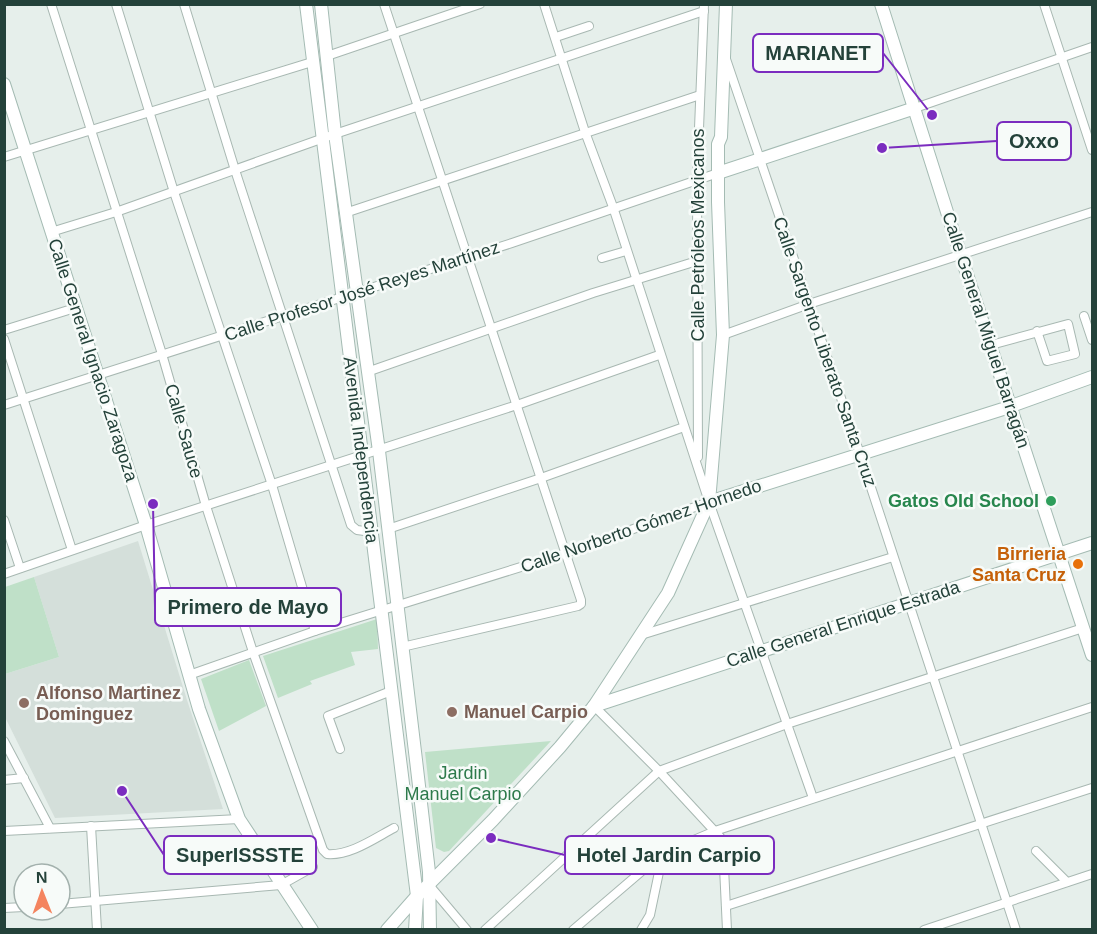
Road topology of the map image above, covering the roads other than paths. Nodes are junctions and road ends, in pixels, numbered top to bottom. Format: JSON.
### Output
{"nodes":[{"id":1,"x":51,"y":4,"type":"edge"},
{"id":2,"x":116,"y":4,"type":"edge"},
{"id":3,"x":184,"y":4,"type":"edge"},
{"id":4,"x":306,"y":4,"type":"edge"},
{"id":5,"x":321,"y":4,"type":"edge"},
{"id":6,"x":384,"y":4,"type":"edge"},
{"id":7,"x":480,"y":4,"type":"edge"},
{"id":8,"x":544,"y":4,"type":"edge"},
{"id":9,"x":726,"y":4,"type":"edge"},
{"id":10,"x":881,"y":4,"type":"edge"},
{"id":11,"x":1044,"y":4,"type":"edge"},
{"id":12,"x":704,"y":8,"type":"edge"},
{"id":13,"x":589,"y":26,"type":"dead end"},
{"id":14,"x":393,"y":34,"type":"junction"},
{"id":15,"x":556,"y":37,"type":"junction"},
{"id":16,"x":1092,"y":47,"type":"edge"},
{"id":17,"x":723,"y":49,"type":"junction"},
{"id":18,"x":327,"y":56,"type":"junction"},
{"id":19,"x":1062,"y":57,"type":"junction"},
{"id":20,"x":562,"y":58,"type":"junction"},
{"id":21,"x":312,"y":62,"type":"junction"},
{"id":22,"x":4,"y":84,"type":"edge"},
{"id":23,"x":211,"y":94,"type":"junction"},
{"id":24,"x":700,"y":95,"type":"junction"},
{"id":25,"x":419,"y":107,"type":"junction"},
{"id":26,"x":915,"y":108,"type":"junction"},
{"id":27,"x":149,"y":113,"type":"junction"},
{"id":28,"x":90,"y":131,"type":"junction"},
{"id":29,"x":585,"y":132,"type":"junction"},
{"id":30,"x":335,"y":134,"type":"junction"},
{"id":31,"x":322,"y":139,"type":"junction"},
{"id":32,"x":1092,"y":150,"type":"edge"},
{"id":33,"x":26,"y":151,"type":"junction"},
{"id":34,"x":4,"y":157,"type":"edge"},
{"id":35,"x":760,"y":159,"type":"junction"},
{"id":36,"x":235,"y":170,"type":"junction"},
{"id":37,"x":722,"y":171,"type":"junction"},
{"id":38,"x":698,"y":178,"type":"junction"},
{"id":39,"x":443,"y":179,"type":"junction"},
{"id":40,"x":174,"y":192,"type":"junction"},
{"id":41,"x":613,"y":207,"type":"junction"},
{"id":42,"x":116,"y":212,"type":"junction"},
{"id":43,"x":1092,"y":212,"type":"edge"},
{"id":44,"x":345,"y":213,"type":"junction"},
{"id":45,"x":51,"y":232,"type":"junction"},
{"id":46,"x":626,"y":250,"type":"junction"},
{"id":47,"x":961,"y":256,"type":"junction"},
{"id":48,"x":467,"y":258,"type":"junction"},
{"id":49,"x":602,"y":258,"type":"dead end"},
{"id":50,"x":697,"y":261,"type":"junction"},
{"id":51,"x":636,"y":280,"type":"junction"},
{"id":52,"x":357,"y":293,"type":"junction"},
{"id":53,"x":342,"y":298,"type":"junction"},
{"id":54,"x":809,"y":304,"type":"junction"},
{"id":55,"x":75,"y":308,"type":"junction"},
{"id":56,"x":1084,"y":316,"type":"dead end"},
{"id":57,"x":284,"y":317,"type":"junction"},
{"id":58,"x":4,"y":330,"type":"edge"},
{"id":59,"x":491,"y":330,"type":"junction"},
{"id":60,"x":1037,"y":331,"type":"junction"},
{"id":61,"x":223,"y":334,"type":"junction"},
{"id":62,"x":723,"y":335,"type":"junction"},
{"id":63,"x":4,"y":339,"type":"edge"},
{"id":64,"x":1092,"y":340,"type":"edge"},
{"id":65,"x":991,"y":345,"type":"junction"},
{"id":66,"x":162,"y":354,"type":"junction"},
{"id":67,"x":659,"y":355,"type":"junction"},
{"id":68,"x":367,"y":372,"type":"junction"},
{"id":69,"x":98,"y":374,"type":"junction"},
{"id":70,"x":1092,"y":377,"type":"edge"},
{"id":71,"x":24,"y":398,"type":"junction"},
{"id":72,"x":4,"y":405,"type":"edge"},
{"id":73,"x":517,"y":405,"type":"junction"},
{"id":74,"x":1012,"y":406,"type":"junction"},
{"id":75,"x":684,"y":427,"type":"junction"},
{"id":76,"x":379,"y":451,"type":"junction"},
{"id":77,"x":860,"y":454,"type":"junction"},
{"id":78,"x":363,"y":456,"type":"junction"},
{"id":79,"x":330,"y":465,"type":"junction"},
{"id":80,"x":698,"y":465,"type":"junction"},
{"id":81,"x":541,"y":478,"type":"junction"},
{"id":82,"x":272,"y":485,"type":"junction"},
{"id":83,"x":709,"y":502,"type":"junction"},
{"id":84,"x":206,"y":506,"type":"junction"},
{"id":85,"x":4,"y":520,"type":"edge"},
{"id":86,"x":146,"y":525,"type":"junction"},
{"id":87,"x":388,"y":529,"type":"junction"},
{"id":88,"x":372,"y":532,"type":"junction"},
{"id":89,"x":1092,"y":543,"type":"edge"},
{"id":90,"x":72,"y":550,"type":"junction"},
{"id":91,"x":566,"y":553,"type":"junction"},
{"id":92,"x":1058,"y":554,"type":"junction"},
{"id":93,"x":893,"y":557,"type":"junction"},
{"id":94,"x":20,"y":568,"type":"junction"},
{"id":95,"x":4,"y":574,"type":"edge"},
{"id":96,"x":745,"y":602,"type":"junction"},
{"id":97,"x":909,"y":603,"type":"junction"},
{"id":98,"x":396,"y":606,"type":"junction"},
{"id":99,"x":381,"y":612,"type":"junction"},
{"id":100,"x":1083,"y":628,"type":"junction"},
{"id":101,"x":315,"y":631,"type":"junction"},
{"id":102,"x":641,"y":635,"type":"junction"},
{"id":103,"x":402,"y":647,"type":"junction"},
{"id":104,"x":762,"y":651,"type":"junction"},
{"id":105,"x":253,"y":652,"type":"junction"},
{"id":106,"x":1092,"y":655,"type":"edge"},
{"id":107,"x":189,"y":675,"type":"junction"},
{"id":108,"x":932,"y":677,"type":"junction"},
{"id":109,"x":391,"y":692,"type":"junction"},
{"id":110,"x":594,"y":706,"type":"junction"},
{"id":111,"x":1092,"y":707,"type":"edge"},
{"id":112,"x":787,"y":724,"type":"junction"},
{"id":113,"x":4,"y":741,"type":"edge"},
{"id":114,"x":340,"y":749,"type":"dead end"},
{"id":115,"x":958,"y":752,"type":"junction"},
{"id":116,"x":659,"y":771,"type":"junction"},
{"id":117,"x":24,"y":778,"type":"junction"},
{"id":118,"x":4,"y":780,"type":"edge"},
{"id":119,"x":1092,"y":788,"type":"edge"},
{"id":120,"x":813,"y":798,"type":"junction"},
{"id":121,"x":239,"y":819,"type":"junction"},
{"id":122,"x":981,"y":825,"type":"junction"},
{"id":123,"x":91,"y":826,"type":"junction"},
{"id":124,"x":50,"y":828,"type":"junction"},
{"id":125,"x":394,"y":828,"type":"dead end"},
{"id":126,"x":4,"y":831,"type":"edge"},
{"id":127,"x":715,"y":831,"type":"junction"},
{"id":128,"x":1036,"y":851,"type":"dead end"},
{"id":129,"x":663,"y":853,"type":"junction"},
{"id":130,"x":313,"y":867,"type":"dead end"},
{"id":131,"x":1092,"y":874,"type":"edge"},
{"id":132,"x":1067,"y":882,"type":"junction"},
{"id":133,"x":281,"y":885,"type":"junction"},
{"id":134,"x":429,"y":885,"type":"junction"},
{"id":135,"x":417,"y":896,"type":"junction"},
{"id":136,"x":94,"y":901,"type":"junction"},
{"id":137,"x":1006,"y":902,"type":"junction"},
{"id":138,"x":72,"y":903,"type":"edge"},
{"id":139,"x":726,"y":906,"type":"junction"},
{"id":140,"x":97,"y":930,"type":"edge"},
{"id":141,"x":312,"y":930,"type":"edge"},
{"id":142,"x":387,"y":930,"type":"edge"},
{"id":143,"x":416,"y":930,"type":"edge"},
{"id":144,"x":430,"y":930,"type":"edge"},
{"id":145,"x":467,"y":930,"type":"edge"},
{"id":146,"x":484,"y":930,"type":"edge"},
{"id":147,"x":573,"y":930,"type":"edge"},
{"id":148,"x":641,"y":930,"type":"edge"},
{"id":149,"x":727,"y":930,"type":"edge"},
{"id":150,"x":924,"y":930,"type":"edge"},
{"id":151,"x":1016,"y":930,"type":"edge"}],
"edges":[{"from":1,"to":28,"type":"street","name":"Calle Sauce"},
{"from":2,"to":27,"type":"street"},
{"from":3,"to":23,"type":"street"},
{"from":4,"to":21,"type":"main road","name":"Avenida Independencia"},
{"from":5,"to":18,"type":"main road","name":"Avenida Independencia"},
{"from":6,"to":14,"type":"street"},
{"from":7,"to":14,"type":"street"},
{"from":8,"to":15,"type":"street"},
{"from":9,"to":17,"type":"main road","name":"Calle Petróleos Mexicanos"},
{"from":10,"to":26,"type":"main road","name":"Calle General Miguel Barragán"},
{"from":11,"to":19,"type":"street"},
{"from":12,"to":20,"type":"street"},
{"from":12,"to":24,"type":"street","name":"Calle Petróleos Mexicanos"},
{"from":13,"to":15,"type":"street"},
{"from":14,"to":18,"type":"street"},
{"from":14,"to":25,"type":"street"},
{"from":15,"to":20,"type":"street"},
{"from":16,"to":19,"type":"street","name":"Calle Profesor José Reyes Martínez"},
{"from":17,"to":35,"type":"street","name":"Calle Sargento Liberato Santa Cruz"},
{"from":17,"to":37,"type":"main road","name":"Calle Petróleos Mexicanos"},
{"from":18,"to":30,"type":"main road","name":"Avenida Independencia"},
{"from":19,"to":26,"type":"street","name":"Calle Profesor José Reyes Martínez"},
{"from":19,"to":32,"type":"street"},
{"from":20,"to":25,"type":"street"},
{"from":20,"to":29,"type":"street"},
{"from":21,"to":23,"type":"street"},
{"from":21,"to":31,"type":"main road","name":"Avenida Independencia"},
{"from":22,"to":33,"type":"main road","name":"Calle General Ignacio Zaragoza"},
{"from":23,"to":27,"type":"street"},
{"from":23,"to":36,"type":"street"},
{"from":24,"to":29,"type":"street"},
{"from":24,"to":38,"type":"street","name":"Calle Petróleos Mexicanos"},
{"from":25,"to":30,"type":"street"},
{"from":25,"to":39,"type":"street"},
{"from":26,"to":35,"type":"main road","name":"Calle Profesor José Reyes Martínez"},
{"from":26,"to":47,"type":"main road","name":"Calle General Miguel Barragán"},
{"from":27,"to":28,"type":"street"},
{"from":27,"to":40,"type":"street"},
{"from":28,"to":33,"type":"street"},
{"from":28,"to":42,"type":"street","name":"Calle Sauce"},
{"from":29,"to":39,"type":"street"},
{"from":29,"to":41,"type":"street"},
{"from":30,"to":31,"type":"street"},
{"from":30,"to":44,"type":"main road","name":"Avenida Independencia"},
{"from":31,"to":36,"type":"street"},
{"from":31,"to":53,"type":"main road","name":"Avenida Independencia"},
{"from":33,"to":34,"type":"street"},
{"from":33,"to":45,"type":"main road","name":"Calle General Ignacio Zaragoza"},
{"from":35,"to":37,"type":"main road","name":"Calle Profesor José Reyes Martínez"},
{"from":35,"to":54,"type":"street","name":"Calle Sargento Liberato Santa Cruz"},
{"from":36,"to":40,"type":"street"},
{"from":36,"to":57,"type":"street"},
{"from":37,"to":38,"type":"street","name":"Calle Profesor José Reyes Martínez"},
{"from":37,"to":62,"type":"main road","name":"Calle Petróleos Mexicanos"},
{"from":38,"to":41,"type":"street","name":"Calle Profesor José Reyes Martínez"},
{"from":38,"to":50,"type":"street","name":"Calle Petróleos Mexicanos"},
{"from":39,"to":44,"type":"street"},
{"from":39,"to":48,"type":"street"},
{"from":40,"to":42,"type":"street"},
{"from":40,"to":61,"type":"street"},
{"from":41,"to":46,"type":"street"},
{"from":41,"to":48,"type":"street","name":"Calle Profesor José Reyes Martínez"},
{"from":42,"to":45,"type":"street"},
{"from":42,"to":66,"type":"street","name":"Calle Sauce"},
{"from":43,"to":47,"type":"street"},
{"from":44,"to":52,"type":"main road","name":"Avenida Independencia"},
{"from":45,"to":55,"type":"main road","name":"Calle General Ignacio Zaragoza"},
{"from":46,"to":49,"type":"street"},
{"from":46,"to":51,"type":"street"},
{"from":47,"to":54,"type":"street"},
{"from":47,"to":65,"type":"main road","name":"Calle General Miguel Barragán"},
{"from":48,"to":52,"type":"street","name":"Calle Profesor José Reyes Martínez"},
{"from":48,"to":59,"type":"street"},
{"from":50,"to":51,"type":"street"},
{"from":50,"to":80,"type":"street","name":"Calle Petróleos Mexicanos"},
{"from":51,"to":59,"type":"street"},
{"from":51,"to":67,"type":"street"},
{"from":52,"to":53,"type":"street","name":"Calle Profesor José Reyes Martínez"},
{"from":52,"to":68,"type":"main road","name":"Avenida Independencia"},
{"from":53,"to":57,"type":"street","name":"Calle Profesor José Reyes Martínez"},
{"from":53,"to":78,"type":"main road","name":"Avenida Independencia"},
{"from":54,"to":62,"type":"street"},
{"from":54,"to":77,"type":"street","name":"Calle Sargento Liberato Santa Cruz"},
{"from":55,"to":58,"type":"street"},
{"from":55,"to":69,"type":"main road","name":"Calle General Ignacio Zaragoza"},
{"from":56,"to":64,"type":"street"},
{"from":57,"to":61,"type":"street","name":"Calle Profesor José Reyes Martínez"},
{"from":57,"to":79,"type":"street"},
{"from":59,"to":68,"type":"street"},
{"from":59,"to":73,"type":"street"},
{"from":60,"to":60,"type":"street"},
{"from":60,"to":65,"type":"street"},
{"from":61,"to":66,"type":"street","name":"Calle Profesor José Reyes Martínez"},
{"from":61,"to":82,"type":"street"},
{"from":62,"to":83,"type":"main road","name":"Calle Petróleos Mexicanos"},
{"from":63,"to":71,"type":"street"},
{"from":65,"to":74,"type":"main road","name":"Calle General Miguel Barragán"},
{"from":66,"to":69,"type":"street","name":"Calle Profesor José Reyes Martínez"},
{"from":66,"to":84,"type":"street","name":"Calle Sauce"},
{"from":67,"to":73,"type":"street"},
{"from":67,"to":75,"type":"street"},
{"from":68,"to":76,"type":"main road","name":"Avenida Independencia"},
{"from":69,"to":71,"type":"street","name":"Calle Profesor José Reyes Martínez"},
{"from":69,"to":86,"type":"main road","name":"Calle General Ignacio Zaragoza"},
{"from":70,"to":74,"type":"main road","name":"Calle Norberto Gómez Hornedo"},
{"from":71,"to":72,"type":"street","name":"Calle Profesor José Reyes Martínez"},
{"from":71,"to":90,"type":"street"},
{"from":73,"to":76,"type":"street"},
{"from":73,"to":81,"type":"street"},
{"from":74,"to":77,"type":"main road","name":"Calle Norberto Gómez Hornedo"},
{"from":74,"to":92,"type":"main road","name":"Calle General Miguel Barragán"},
{"from":75,"to":80,"type":"street"},
{"from":75,"to":81,"type":"street"},
{"from":76,"to":78,"type":"street"},
{"from":76,"to":87,"type":"main road","name":"Avenida Independencia"},
{"from":77,"to":83,"type":"main road","name":"Calle Norberto Gómez Hornedo"},
{"from":77,"to":93,"type":"street","name":"Calle Sargento Liberato Santa Cruz"},
{"from":78,"to":79,"type":"street"},
{"from":78,"to":88,"type":"main road","name":"Avenida Independencia"},
{"from":79,"to":82,"type":"street"},
{"from":79,"to":88,"type":"street"},
{"from":80,"to":83,"type":"street"},
{"from":81,"to":87,"type":"street"},
{"from":81,"to":91,"type":"street"},
{"from":82,"to":84,"type":"street"},
{"from":82,"to":101,"type":"street"},
{"from":83,"to":91,"type":"street","name":"Calle Norberto Gómez Hornedo"},
{"from":83,"to":96,"type":"street"},
{"from":83,"to":102,"type":"main road","name":"Calle Petróleos Mexicanos"},
{"from":84,"to":86,"type":"street"},
{"from":84,"to":105,"type":"street","name":"Calle Sauce"},
{"from":85,"to":94,"type":"street"},
{"from":86,"to":90,"type":"street"},
{"from":86,"to":107,"type":"main road","name":"Calle General Ignacio Zaragoza"},
{"from":87,"to":98,"type":"main road","name":"Avenida Independencia"},
{"from":88,"to":99,"type":"main road","name":"Avenida Independencia"},
{"from":89,"to":92,"type":"main road","name":"Calle General Enrique Estrada"},
{"from":90,"to":94,"type":"street"},
{"from":91,"to":98,"type":"street","name":"Calle Norberto Gómez Hornedo"},
{"from":91,"to":103,"type":"street"},
{"from":92,"to":97,"type":"main road","name":"Calle General Enrique Estrada"},
{"from":92,"to":100,"type":"main road","name":"Calle General Miguel Barragán"},
{"from":93,"to":96,"type":"street"},
{"from":93,"to":97,"type":"street","name":"Calle Sargento Liberato Santa Cruz"},
{"from":94,"to":95,"type":"street"},
{"from":96,"to":102,"type":"street"},
{"from":96,"to":104,"type":"street"},
{"from":97,"to":104,"type":"main road","name":"Calle General Enrique Estrada"},
{"from":97,"to":108,"type":"street","name":"Calle Sargento Liberato Santa Cruz"},
{"from":98,"to":99,"type":"street","name":"Calle Norberto Gómez Hornedo"},
{"from":98,"to":103,"type":"main road","name":"Avenida Independencia"},
{"from":99,"to":101,"type":"street","name":"Calle Norberto Gómez Hornedo"},
{"from":99,"to":109,"type":"main road","name":"Avenida Independencia"},
{"from":100,"to":106,"type":"main road","name":"Calle General Miguel Barragán"},
{"from":100,"to":108,"type":"street"},
{"from":101,"to":105,"type":"street","name":"Calle Norberto Gómez Hornedo"},
{"from":102,"to":110,"type":"main road","name":"Calle Petróleos Mexicanos"},
{"from":103,"to":134,"type":"main road","name":"Avenida Independencia"},
{"from":104,"to":110,"type":"main road","name":"Calle General Enrique Estrada"},
{"from":104,"to":112,"type":"street"},
{"from":105,"to":107,"type":"street","name":"Calle Norberto Gómez Hornedo"},
{"from":105,"to":125,"type":"street","name":"Calle Sauce"},
{"from":107,"to":121,"type":"main road","name":"Calle General Ignacio Zaragoza"},
{"from":108,"to":112,"type":"street"},
{"from":108,"to":115,"type":"street","name":"Calle Sargento Liberato Santa Cruz"},
{"from":109,"to":114,"type":"street"},
{"from":109,"to":135,"type":"main road","name":"Avenida Independencia"},
{"from":110,"to":116,"type":"street"},
{"from":110,"to":134,"type":"main road","name":"Calle Petróleos Mexicanos"},
{"from":111,"to":115,"type":"street"},
{"from":112,"to":116,"type":"street"},
{"from":112,"to":120,"type":"street"},
{"from":113,"to":117,"type":"street"},
{"from":115,"to":120,"type":"street"},
{"from":115,"to":122,"type":"street","name":"Calle Sargento Liberato Santa Cruz"},
{"from":116,"to":127,"type":"street"},
{"from":116,"to":146,"type":"street"},
{"from":117,"to":118,"type":"street"},
{"from":117,"to":124,"type":"street"},
{"from":119,"to":122,"type":"street"},
{"from":120,"to":127,"type":"street"},
{"from":121,"to":123,"type":"street"},
{"from":121,"to":133,"type":"main road","name":"Calle General Ignacio Zaragoza"},
{"from":122,"to":137,"type":"street","name":"Calle Sargento Liberato Santa Cruz"},
{"from":122,"to":139,"type":"street"},
{"from":123,"to":124,"type":"street"},
{"from":123,"to":136,"type":"street"},
{"from":124,"to":126,"type":"street"},
{"from":127,"to":129,"type":"street"},
{"from":127,"to":139,"type":"street"},
{"from":128,"to":132,"type":"street"},
{"from":129,"to":147,"type":"street"},
{"from":129,"to":148,"type":"street"},
{"from":130,"to":133,"type":"street"},
{"from":131,"to":132,"type":"street"},
{"from":132,"to":137,"type":"street"},
{"from":133,"to":136,"type":"street"},
{"from":133,"to":141,"type":"main road","name":"Calle General Ignacio Zaragoza"},
{"from":134,"to":135,"type":"main road","name":"Calle Petróleos Mexicanos"},
{"from":134,"to":144,"type":"main road","name":"Avenida Independencia"},
{"from":134,"to":145,"type":"street"},
{"from":135,"to":142,"type":"main road","name":"Calle Petróleos Mexicanos"},
{"from":135,"to":143,"type":"main road","name":"Avenida Independencia"},
{"from":136,"to":138,"type":"street"},
{"from":136,"to":140,"type":"street"},
{"from":137,"to":150,"type":"street"},
{"from":137,"to":151,"type":"street","name":"Calle Sargento Liberato Santa Cruz"},
{"from":139,"to":149,"type":"street"}]}
